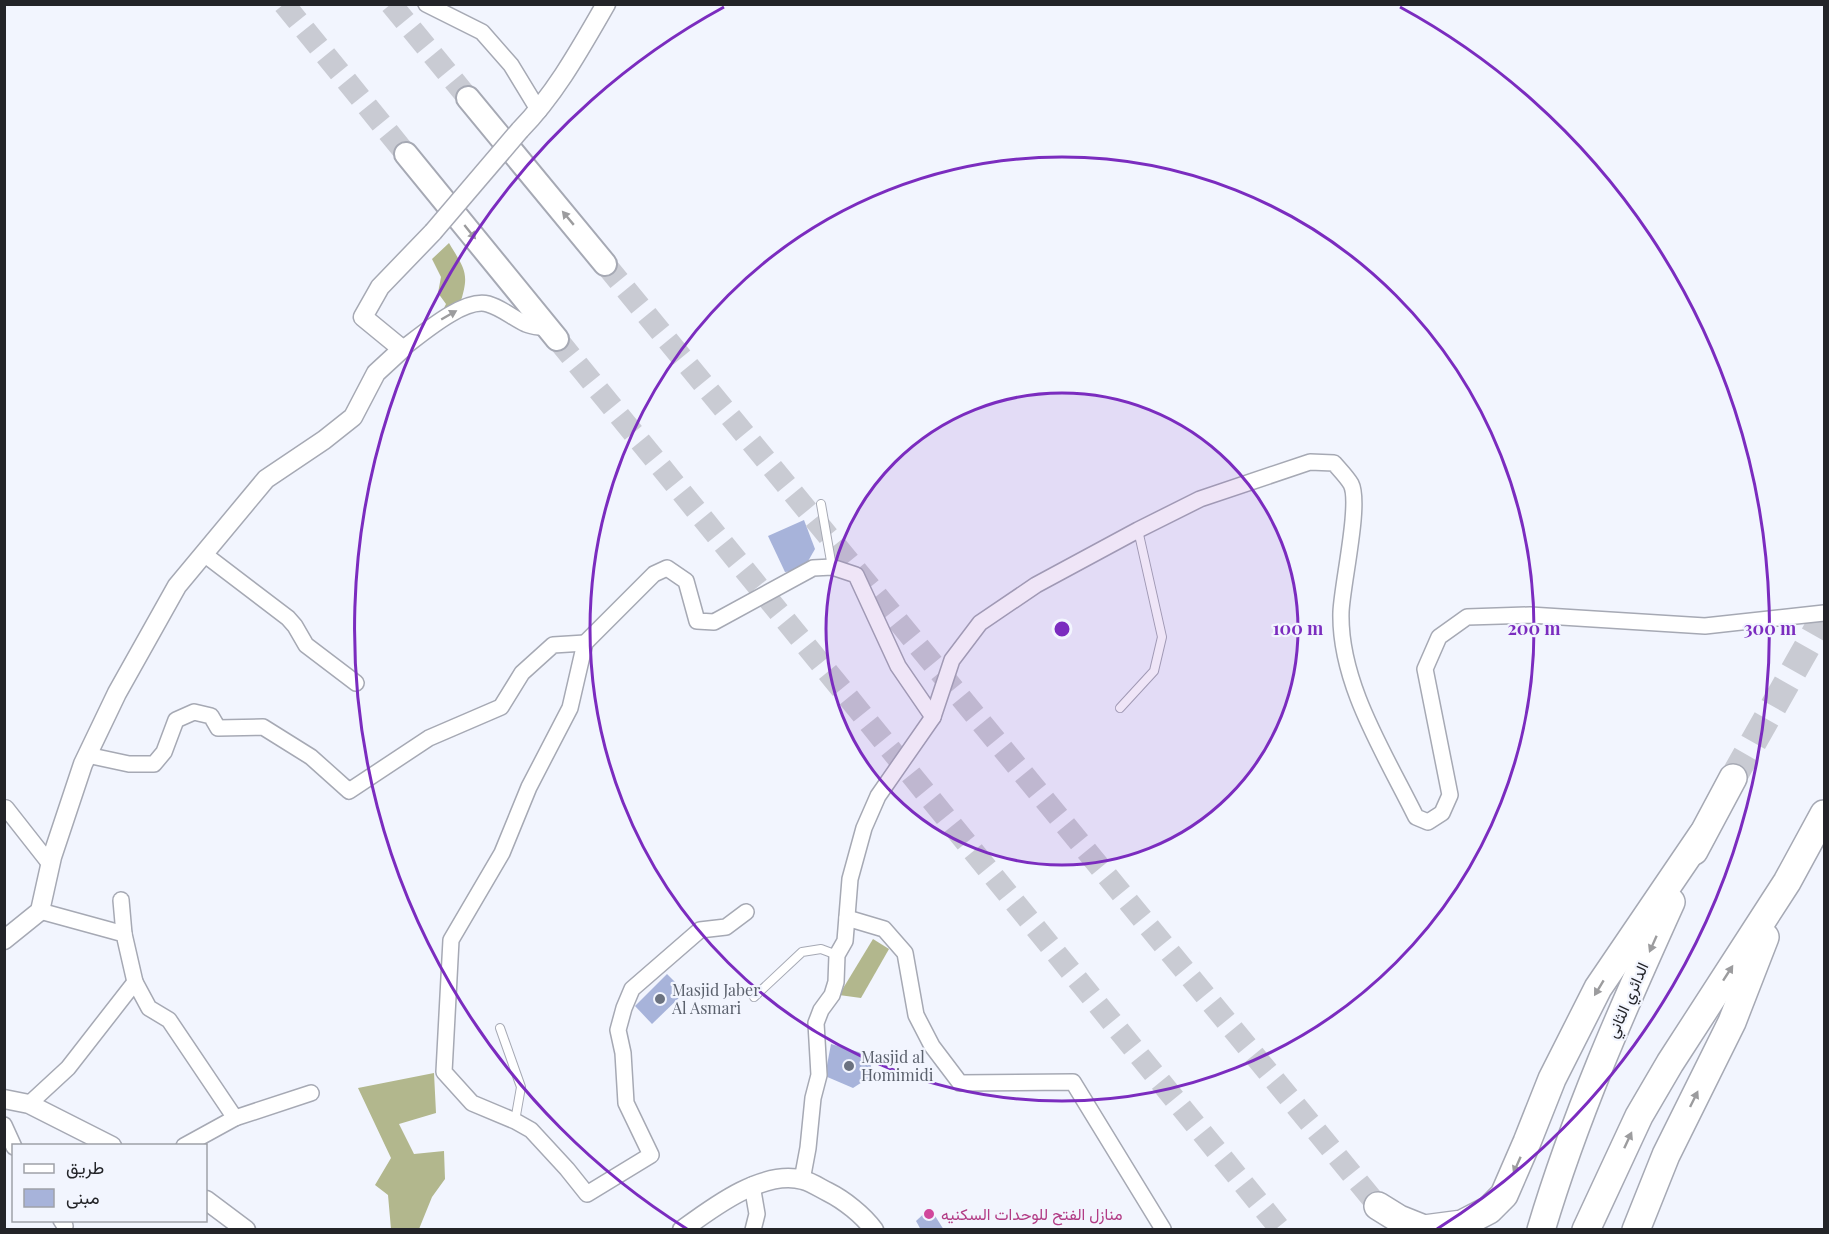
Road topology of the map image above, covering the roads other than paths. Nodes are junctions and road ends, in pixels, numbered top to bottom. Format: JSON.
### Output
{"nodes":[{"id":1,"x":426,"y":4,"type":"edge"},
{"id":2,"x":606,"y":4,"type":"edge"},
{"id":3,"x":468,"y":98,"type":"tunnel mouth"},
{"id":4,"x":539,"y":111,"type":"junction"},
{"id":5,"x":406,"y":154,"type":"tunnel mouth"},
{"id":6,"x":605,"y":264,"type":"tunnel mouth"},
{"id":7,"x":553,"y":334,"type":"joint"},
{"id":8,"x":402,"y":349,"type":"junction"},
{"id":9,"x":821,"y":504,"type":"dead end"},
{"id":10,"x":1138,"y":530,"type":"junction"},
{"id":11,"x":204,"y":554,"type":"junction"},
{"id":12,"x":832,"y":567,"type":"junction"},
{"id":13,"x":1824,"y":613,"type":"edge"},
{"id":14,"x":585,"y":643,"type":"junction"},
{"id":15,"x":357,"y":683,"type":"dead end"},
{"id":16,"x":1120,"y":708,"type":"dead end"},
{"id":17,"x":933,"y":717,"type":"junction"},
{"id":18,"x":87,"y":755,"type":"junction"},
{"id":19,"x":1733,"y":778,"type":"tunnel mouth"},
{"id":20,"x":4,"y":809,"type":"edge"},
{"id":21,"x":1824,"y":814,"type":"edge"},
{"id":22,"x":1702,"y":835,"type":"junction"},
{"id":23,"x":50,"y":864,"type":"junction"},
{"id":24,"x":1787,"y":882,"type":"junction"},
{"id":25,"x":121,"y":900,"type":"dead end"},
{"id":26,"x":40,"y":911,"type":"junction"},
{"id":27,"x":746,"y":912,"type":"dead end"},
{"id":28,"x":847,"y":918,"type":"junction"},
{"id":29,"x":124,"y":934,"type":"junction"},
{"id":30,"x":4,"y":940,"type":"edge"},
{"id":31,"x":837,"y":955,"type":"junction"},
{"id":32,"x":135,"y":982,"type":"junction"},
{"id":33,"x":754,"y":997,"type":"dead end"},
{"id":34,"x":500,"y":1028,"type":"dead end"},
{"id":35,"x":311,"y":1093,"type":"dead end"},
{"id":36,"x":4,"y":1099,"type":"edge"},
{"id":37,"x":29,"y":1104,"type":"junction"},
{"id":38,"x":235,"y":1118,"type":"junction"},
{"id":39,"x":515,"y":1121,"type":"junction"},
{"id":40,"x":4,"y":1125,"type":"edge"},
{"id":41,"x":13,"y":1144,"type":"edge"},
{"id":42,"x":108,"y":1144,"type":"edge"},
{"id":43,"x":188,"y":1144,"type":"edge"},
{"id":44,"x":802,"y":1180,"type":"junction"},
{"id":45,"x":752,"y":1185,"type":"junction"},
{"id":46,"x":207,"y":1201,"type":"edge"},
{"id":47,"x":1378,"y":1206,"type":"joint"},
{"id":48,"x":1163,"y":1229,"type":"edge"},
{"id":49,"x":246,"y":1230,"type":"edge"},
{"id":50,"x":682,"y":1230,"type":"edge"},
{"id":51,"x":753,"y":1230,"type":"edge"},
{"id":52,"x":874,"y":1230,"type":"edge"},
{"id":53,"x":1399,"y":1230,"type":"edge"},
{"id":54,"x":1541,"y":1230,"type":"edge"},
{"id":55,"x":1586,"y":1230,"type":"edge"},
{"id":56,"x":1636,"y":1230,"type":"edge"}],
"edges":[{"from":1,"to":4,"type":"street"},
{"from":2,"to":4,"type":"street"},
{"from":6,"to":3,"type":"main road","one_way":true},
{"from":4,"to":8,"type":"street","bridge":true},
{"from":5,"to":7,"type":"main road","one_way":true},
{"from":8,"to":7,"type":"street","one_way":true},
{"from":8,"to":11,"type":"street"},
{"from":9,"to":12,"type":"lane"},
{"from":10,"to":13,"type":"street"},
{"from":10,"to":16,"type":"lane"},
{"from":10,"to":17,"type":"street"},
{"from":11,"to":15,"type":"street"},
{"from":11,"to":18,"type":"street"},
{"from":12,"to":14,"type":"street"},
{"from":12,"to":17,"type":"street"},
{"from":14,"to":18,"type":"street"},
{"from":14,"to":39,"type":"street"},
{"from":17,"to":28,"type":"street"},
{"from":18,"to":23,"type":"street"},
{"from":19,"to":22,"type":"highway","name":"الدائري الثاني"},
{"from":20,"to":23,"type":"street"},
{"from":21,"to":24,"type":"highway"},
{"from":22,"to":47,"type":"highway","one_way":true},
{"from":22,"to":54,"type":"highway","name":"الدائري الثاني","one_way":true},
{"from":23,"to":26,"type":"street"},
{"from":55,"to":24,"type":"highway","one_way":true},
{"from":56,"to":24,"type":"highway","one_way":true},
{"from":25,"to":29,"type":"street"},
{"from":26,"to":29,"type":"street"},
{"from":26,"to":30,"type":"street"},
{"from":27,"to":39,"type":"street"},
{"from":28,"to":31,"type":"street"},
{"from":28,"to":48,"type":"street"},
{"from":29,"to":32,"type":"street"},
{"from":31,"to":33,"type":"lane"},
{"from":31,"to":44,"type":"street"},
{"from":32,"to":37,"type":"street"},
{"from":32,"to":38,"type":"street"},
{"from":34,"to":39,"type":"lane"},
{"from":35,"to":38,"type":"street"},
{"from":36,"to":37,"type":"street"},
{"from":37,"to":42,"type":"street"},
{"from":38,"to":43,"type":"street"},
{"from":40,"to":41,"type":"street"},
{"from":44,"to":45,"type":"street"},
{"from":44,"to":52,"type":"street"},
{"from":45,"to":50,"type":"street"},
{"from":45,"to":51,"type":"street"},
{"from":46,"to":49,"type":"street"},
{"from":47,"to":53,"type":"main road"}]}
